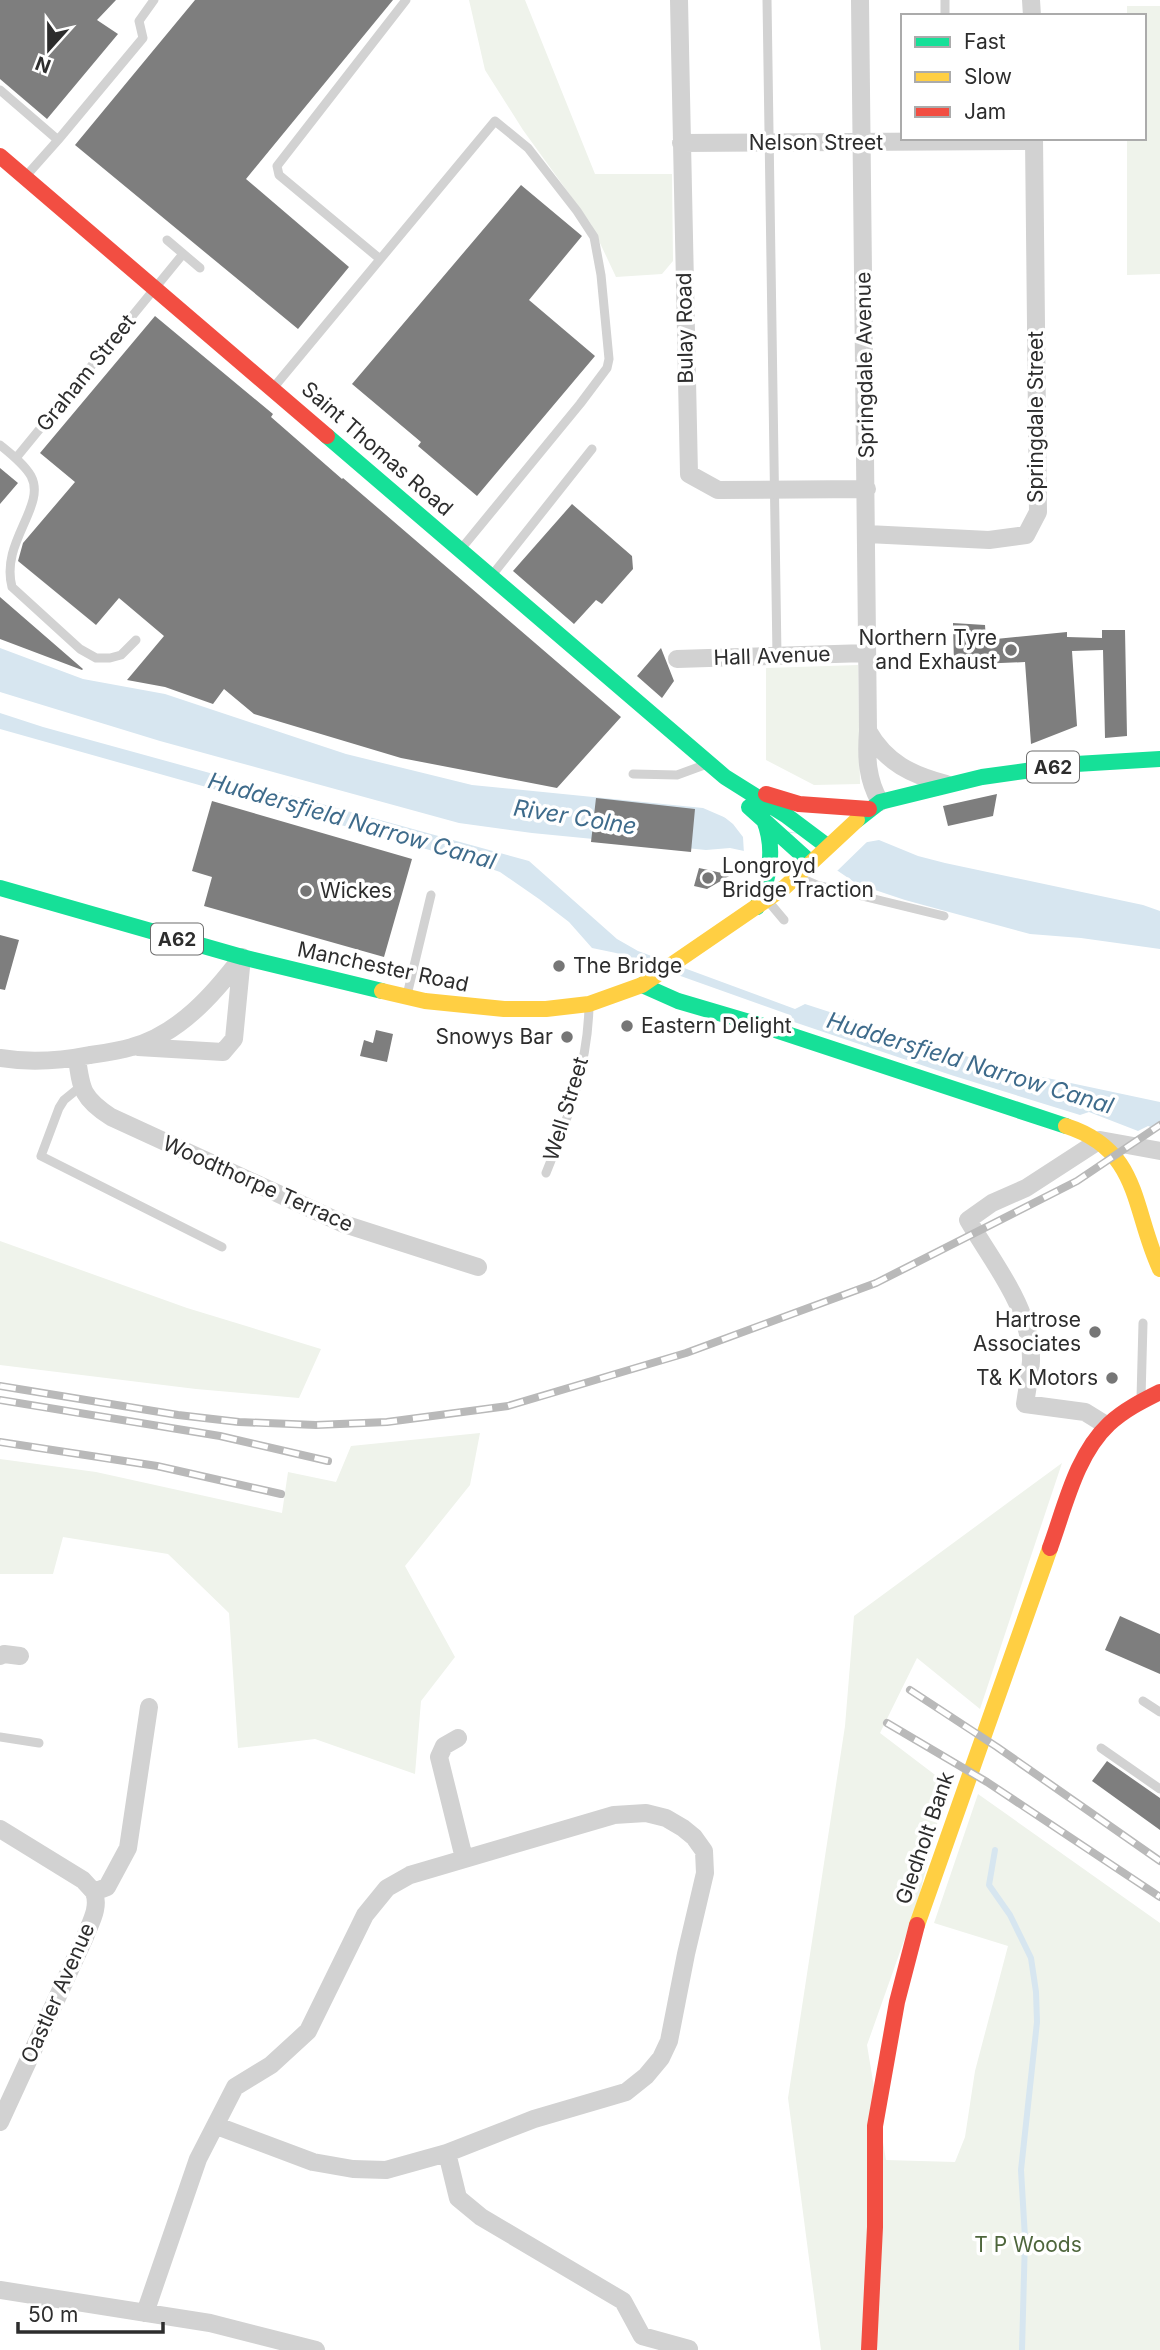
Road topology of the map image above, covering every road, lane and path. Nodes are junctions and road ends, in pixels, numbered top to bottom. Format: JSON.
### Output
{"nodes":[{"id":1,"x":154,"y":0,"type":"edge"},
{"id":2,"x":406,"y":0,"type":"edge"},
{"id":3,"x":680,"y":0,"type":"edge"},
{"id":4,"x":767,"y":0,"type":"edge"},
{"id":5,"x":860,"y":0,"type":"edge"},
{"id":6,"x":0,"y":90,"type":"edge"},
{"id":7,"x":58,"y":140,"type":"junction"},
{"id":8,"x":946,"y":140,"type":"edge"},
{"id":9,"x":1034,"y":140,"type":"edge"},
{"id":10,"x":681,"y":143,"type":"junction"},
{"id":11,"x":769,"y":143,"type":"junction"},
{"id":12,"x":861,"y":143,"type":"junction"},
{"id":13,"x":0,"y":156,"type":"edge"},
{"id":14,"x":24,"y":177,"type":"junction"},
{"id":15,"x":166,"y":240,"type":"dead end"},
{"id":16,"x":183,"y":254,"type":"junction"},
{"id":17,"x":380,"y":260,"type":"junction"},
{"id":18,"x":200,"y":268,"type":"dead end"},
{"id":19,"x":156,"y":288,"type":"junction"},
{"id":20,"x":273,"y":388,"type":"junction"},
{"id":21,"x":0,"y":445,"type":"edge"},
{"id":22,"x":592,"y":449,"type":"dead end"},
{"id":23,"x":16,"y":458,"type":"junction"},
{"id":24,"x":774,"y":489,"type":"junction"},
{"id":25,"x":867,"y":489,"type":"junction"},
{"id":26,"x":867,"y":534,"type":"junction"},
{"id":27,"x":461,"y":549,"type":"junction"},
{"id":28,"x":492,"y":576,"type":"junction"},
{"id":29,"x":136,"y":640,"type":"dead end"},
{"id":30,"x":866,"y":653,"type":"junction"},
{"id":31,"x":777,"y":656,"type":"junction"},
{"id":32,"x":677,"y":659,"type":"dead end"},
{"id":33,"x":868,"y":731,"type":"junction"},
{"id":34,"x":1160,"y":759,"type":"edge"},
{"id":35,"x":709,"y":763,"type":"junction"},
{"id":36,"x":634,"y":774,"type":"dead end"},
{"id":37,"x":724,"y":777,"type":"junction"},
{"id":38,"x":948,"y":784,"type":"junction"},
{"id":39,"x":742,"y":788,"type":"junction"},
{"id":40,"x":874,"y":806,"type":"junction"},
{"id":41,"x":764,"y":820,"type":"junction"},
{"id":42,"x":827,"y":846,"type":"junction"},
{"id":43,"x":802,"y":870,"type":"junction"},
{"id":44,"x":0,"y":888,"type":"edge"},
{"id":45,"x":431,"y":895,"type":"dead end"},
{"id":46,"x":762,"y":903,"type":"junction"},
{"id":47,"x":944,"y":916,"type":"dead end"},
{"id":48,"x":783,"y":920,"type":"dead end"},
{"id":49,"x":242,"y":957,"type":"junction"},
{"id":50,"x":647,"y":982,"type":"junction"},
{"id":51,"x":407,"y":997,"type":"junction"},
{"id":52,"x":589,"y":1004,"type":"junction"},
{"id":53,"x":134,"y":1047,"type":"junction"},
{"id":54,"x":0,"y":1058,"type":"edge"},
{"id":55,"x":77,"y":1058,"type":"junction"},
{"id":56,"x":80,"y":1087,"type":"junction"},
{"id":57,"x":1101,"y":1140,"type":"junction"},
{"id":58,"x":1160,"y":1151,"type":"edge"},
{"id":59,"x":546,"y":1172,"type":"dead end"},
{"id":60,"x":222,"y":1247,"type":"dead end"},
{"id":61,"x":478,"y":1267,"type":"dead end"},
{"id":62,"x":1160,"y":1269,"type":"edge"},
{"id":63,"x":1143,"y":1323,"type":"dead end"},
{"id":64,"x":1160,"y":1392,"type":"edge"},
{"id":65,"x":1141,"y":1402,"type":"junction"},
{"id":66,"x":1106,"y":1425,"type":"junction"},
{"id":67,"x":0,"y":1656,"type":"edge"},
{"id":68,"x":20,"y":1656,"type":"dead end"},
{"id":69,"x":1143,"y":1701,"type":"dead end"},
{"id":70,"x":149,"y":1707,"type":"dead end"},
{"id":71,"x":1160,"y":1712,"type":"edge"},
{"id":72,"x":0,"y":1737,"type":"edge"},
{"id":73,"x":458,"y":1738,"type":"dead end"},
{"id":74,"x":39,"y":1743,"type":"dead end"},
{"id":75,"x":1101,"y":1748,"type":"dead end"},
{"id":76,"x":1160,"y":1789,"type":"edge"},
{"id":77,"x":0,"y":1829,"type":"edge"},
{"id":78,"x":464,"y":1858,"type":"junction"},
{"id":79,"x":94,"y":1892,"type":"junction"},
{"id":80,"x":4,"y":2102,"type":"edge"},
{"id":81,"x":0,"y":2122,"type":"edge"},
{"id":82,"x":217,"y":2126,"type":"junction"},
{"id":83,"x":447,"y":2154,"type":"junction"},
{"id":84,"x":0,"y":2290,"type":"edge"},
{"id":85,"x":145,"y":2313,"type":"junction"},
{"id":86,"x":689,"y":2349,"type":"edge"},
{"id":87,"x":316,"y":2350,"type":"edge"},
{"id":88,"x":869,"y":2350,"type":"edge"}],
"edges":[{"from":1,"to":7,"type":"lane"},
{"from":2,"to":17,"type":"lane"},
{"from":3,"to":10,"type":"street","name":"Bulay Road"},
{"from":4,"to":11,"type":"lane"},
{"from":5,"to":12,"type":"street","name":"Springdale Avenue"},
{"from":6,"to":7,"type":"lane"},
{"from":7,"to":14,"type":"lane"},
{"from":8,"to":9,"type":"street","name":"Nelson Street"},
{"from":8,"to":12,"type":"street","name":"Nelson Street"},
{"from":9,"to":26,"type":"street","name":"Springdale Street"},
{"from":10,"to":11,"type":"street","name":"Nelson Street"},
{"from":10,"to":24,"type":"street","name":"Bulay Road"},
{"from":11,"to":12,"type":"street","name":"Nelson Street"},
{"from":11,"to":24,"type":"lane"},
{"from":12,"to":25,"type":"street","name":"Springdale Avenue"},
{"from":13,"to":14,"type":"main road","name":"Saint Thomas Road"},
{"from":14,"to":19,"type":"main road","name":"Saint Thomas Road"},
{"from":15,"to":16,"type":"lane"},
{"from":16,"to":18,"type":"lane"},
{"from":16,"to":19,"type":"lane","name":"Graham Street"},
{"from":17,"to":20,"type":"lane"},
{"from":17,"to":27,"type":"lane"},
{"from":19,"to":20,"type":"main road","name":"Saint Thomas Road"},
{"from":19,"to":23,"type":"lane","name":"Graham Street"},
{"from":20,"to":27,"type":"main road","name":"Saint Thomas Road"},
{"from":21,"to":23,"type":"lane"},
{"from":22,"to":28,"type":"lane"},
{"from":23,"to":29,"type":"lane"},
{"from":24,"to":25,"type":"street","name":"Bulay Road"},
{"from":24,"to":31,"type":"lane"},
{"from":25,"to":26,"type":"street","name":"Springdale Avenue"},
{"from":26,"to":30,"type":"street","name":"Springdale Avenue"},
{"from":27,"to":28,"type":"main road","name":"Saint Thomas Road"},
{"from":28,"to":35,"type":"main road","name":"Saint Thomas Road"},
{"from":30,"to":31,"type":"street","name":"Hall Avenue"},
{"from":30,"to":33,"type":"street","name":"Springdale Avenue"},
{"from":31,"to":32,"type":"street","name":"Hall Avenue"},
{"from":33,"to":38,"type":"street"},
{"from":33,"to":40,"type":"street","name":"Springdale Avenue"},
{"from":34,"to":38,"type":"main road","name":"Manchester Road","number":"A62"},
{"from":35,"to":36,"type":"lane"},
{"from":35,"to":37,"type":"main road","name":"Saint Thomas Road"},
{"from":37,"to":39,"type":"main road","name":"Saint Thomas Road"},
{"from":37,"to":41,"type":"main road","name":"Saint Thomas Road"},
{"from":38,"to":40,"type":"main road","name":"Manchester Road","number":"A62"},
{"from":39,"to":40,"type":"main road"},
{"from":39,"to":42,"type":"main road","name":"Saint Thomas Road"},
{"from":40,"to":42,"type":"main road","name":"Manchester Road","number":"A62"},
{"from":41,"to":43,"type":"main road","name":"Saint Thomas Road"},
{"from":41,"to":46,"type":"main road"},
{"from":42,"to":43,"type":"main road","name":"Manchester Road","number":"A62"},
{"from":43,"to":46,"type":"main road","name":"Manchester Road","number":"A62"},
{"from":43,"to":47,"type":"lane"},
{"from":44,"to":49,"type":"main road","name":"Manchester Road","number":"A62"},
{"from":45,"to":51,"type":"lane"},
{"from":46,"to":48,"type":"lane"},
{"from":46,"to":50,"type":"main road","name":"Manchester Road","number":"A62"},
{"from":49,"to":51,"type":"main road","name":"Manchester Road","number":"A62"},
{"from":49,"to":53,"type":"street"},
{"from":49,"to":53,"type":"street"},
{"from":50,"to":52,"type":"main road","name":"Manchester Road","number":"A62"},
{"from":50,"to":57,"type":"main road"},
{"from":51,"to":52,"type":"main road","name":"Manchester Road","number":"A62"},
{"from":52,"to":59,"type":"lane","name":"Well Street"},
{"from":53,"to":55,"type":"street"},
{"from":54,"to":55,"type":"street"},
{"from":55,"to":56,"type":"street"},
{"from":56,"to":60,"type":"lane"},
{"from":56,"to":61,"type":"street","name":"Woodthorpe Terrace"},
{"from":57,"to":58,"type":"street"},
{"from":57,"to":62,"type":"main road"},
{"from":57,"to":66,"type":"street"},
{"from":63,"to":65,"type":"lane"},
{"from":64,"to":65,"type":"main road","name":"Gledholt Bank"},
{"from":65,"to":66,"type":"main road","name":"Gledholt Bank"},
{"from":66,"to":88,"type":"main road","name":"Gledholt Bank"},
{"from":67,"to":68,"type":"street"},
{"from":69,"to":71,"type":"lane"},
{"from":70,"to":79,"type":"street"},
{"from":72,"to":74,"type":"lane"},
{"from":73,"to":78,"type":"street"},
{"from":75,"to":76,"type":"lane"},
{"from":77,"to":79,"type":"street"},
{"from":78,"to":82,"type":"street"},
{"from":78,"to":83,"type":"street"},
{"from":79,"to":80,"type":"street","name":"Oastler Avenue"},
{"from":80,"to":81,"type":"street","name":"Oastler Avenue"},
{"from":82,"to":83,"type":"street"},
{"from":82,"to":85,"type":"street"},
{"from":83,"to":86,"type":"street"},
{"from":84,"to":85,"type":"street"},
{"from":85,"to":87,"type":"street"}]}
